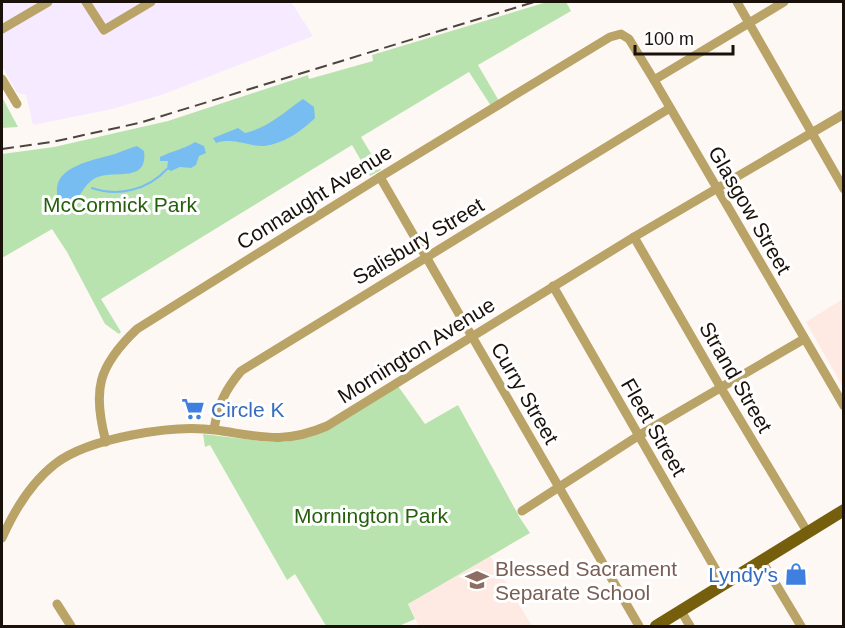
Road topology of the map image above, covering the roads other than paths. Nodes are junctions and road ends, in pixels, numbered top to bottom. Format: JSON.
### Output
{"nodes":[{"id":1,"x":48,"y":2,"type":"edge"},
{"id":2,"x":86,"y":2,"type":"edge"},
{"id":3,"x":151,"y":2,"type":"edge"},
{"id":4,"x":736,"y":2,"type":"edge"},
{"id":5,"x":784,"y":2,"type":"edge"},
{"id":6,"x":748,"y":22,"type":"junction"},
{"id":7,"x":2,"y":29,"type":"edge"},
{"id":8,"x":621,"y":34,"type":"joint"},
{"id":9,"x":2,"y":79,"type":"edge"},
{"id":10,"x":654,"y":80,"type":"junction"},
{"id":11,"x":17,"y":104,"type":"dead end"},
{"id":12,"x":670,"y":108,"type":"junction"},
{"id":13,"x":843,"y":114,"type":"edge"},
{"id":14,"x":811,"y":134,"type":"junction"},
{"id":15,"x":380,"y":177,"type":"junction"},
{"id":16,"x":717,"y":188,"type":"junction"},
{"id":17,"x":843,"y":189,"type":"edge"},
{"id":18,"x":634,"y":237,"type":"junction"},
{"id":19,"x":427,"y":257,"type":"junction"},
{"id":20,"x":553,"y":286,"type":"junction"},
{"id":21,"x":472,"y":336,"type":"junction"},
{"id":22,"x":804,"y":339,"type":"junction"},
{"id":23,"x":720,"y":388,"type":"junction"},
{"id":24,"x":843,"y":406,"type":"edge"},
{"id":25,"x":214,"y":429,"type":"junction"},
{"id":26,"x":638,"y":436,"type":"junction"},
{"id":27,"x":106,"y":442,"type":"junction"},
{"id":28,"x":559,"y":487,"type":"junction"},
{"id":29,"x":843,"y":510,"type":"edge"},
{"id":30,"x":522,"y":511,"type":"dead end"},
{"id":31,"x":808,"y":533,"type":"junction"},
{"id":32,"x":2,"y":538,"type":"edge"},
{"id":33,"x":762,"y":561,"type":"junction"},
{"id":34,"x":724,"y":584,"type":"junction"},
{"id":35,"x":57,"y":604,"type":"dead end"},
{"id":36,"x":681,"y":611,"type":"junction"},
{"id":37,"x":71,"y":627,"type":"edge"},
{"id":38,"x":639,"y":627,"type":"edge"},
{"id":39,"x":656,"y":627,"type":"edge"},
{"id":40,"x":690,"y":627,"type":"edge"},
{"id":41,"x":801,"y":627,"type":"edge"}],
"edges":[{"from":1,"to":7,"type":"street"},
{"from":2,"to":3,"type":"street"},
{"from":4,"to":6,"type":"street"},
{"from":5,"to":6,"type":"street"},
{"from":6,"to":10,"type":"street"},
{"from":6,"to":14,"type":"street"},
{"from":8,"to":10,"type":"street","name":"Glasgow Street"},
{"from":8,"to":15,"type":"street","name":"Connaught Avenue"},
{"from":9,"to":11,"type":"street"},
{"from":10,"to":12,"type":"street","name":"Glasgow Street"},
{"from":12,"to":16,"type":"street","name":"Glasgow Street"},
{"from":12,"to":19,"type":"street","name":"Salisbury Street"},
{"from":13,"to":14,"type":"street","name":"Mornington Avenue"},
{"from":14,"to":16,"type":"street","name":"Mornington Avenue"},
{"from":14,"to":17,"type":"street"},
{"from":15,"to":19,"type":"street","name":"Curry Street"},
{"from":15,"to":27,"type":"street","name":"Connaught Avenue"},
{"from":16,"to":18,"type":"street","name":"Mornington Avenue"},
{"from":16,"to":22,"type":"street","name":"Glasgow Street"},
{"from":18,"to":20,"type":"street","name":"Mornington Avenue"},
{"from":18,"to":23,"type":"street","name":"Strand Street"},
{"from":19,"to":21,"type":"street","name":"Curry Street"},
{"from":19,"to":25,"type":"street","name":"Salisbury Street"},
{"from":20,"to":21,"type":"street","name":"Mornington Avenue"},
{"from":20,"to":26,"type":"street","name":"Fleet Street"},
{"from":21,"to":25,"type":"street","name":"Mornington Avenue"},
{"from":21,"to":28,"type":"street","name":"Curry Street"},
{"from":22,"to":23,"type":"street"},
{"from":22,"to":24,"type":"street","name":"Glasgow Street"},
{"from":23,"to":26,"type":"street"},
{"from":23,"to":31,"type":"street","name":"Strand Street"},
{"from":25,"to":27,"type":"street","name":"Mornington Avenue"},
{"from":26,"to":28,"type":"street"},
{"from":26,"to":34,"type":"street","name":"Fleet Street"},
{"from":27,"to":32,"type":"street","name":"Mornington Avenue"},
{"from":28,"to":30,"type":"street"},
{"from":28,"to":38,"type":"street","name":"Curry Street"},
{"from":29,"to":31,"type":"main road"},
{"from":31,"to":33,"type":"main road"},
{"from":33,"to":34,"type":"main road"},
{"from":33,"to":41,"type":"street"},
{"from":34,"to":36,"type":"main road"},
{"from":35,"to":37,"type":"street"},
{"from":36,"to":39,"type":"main road"},
{"from":36,"to":40,"type":"street"}]}
